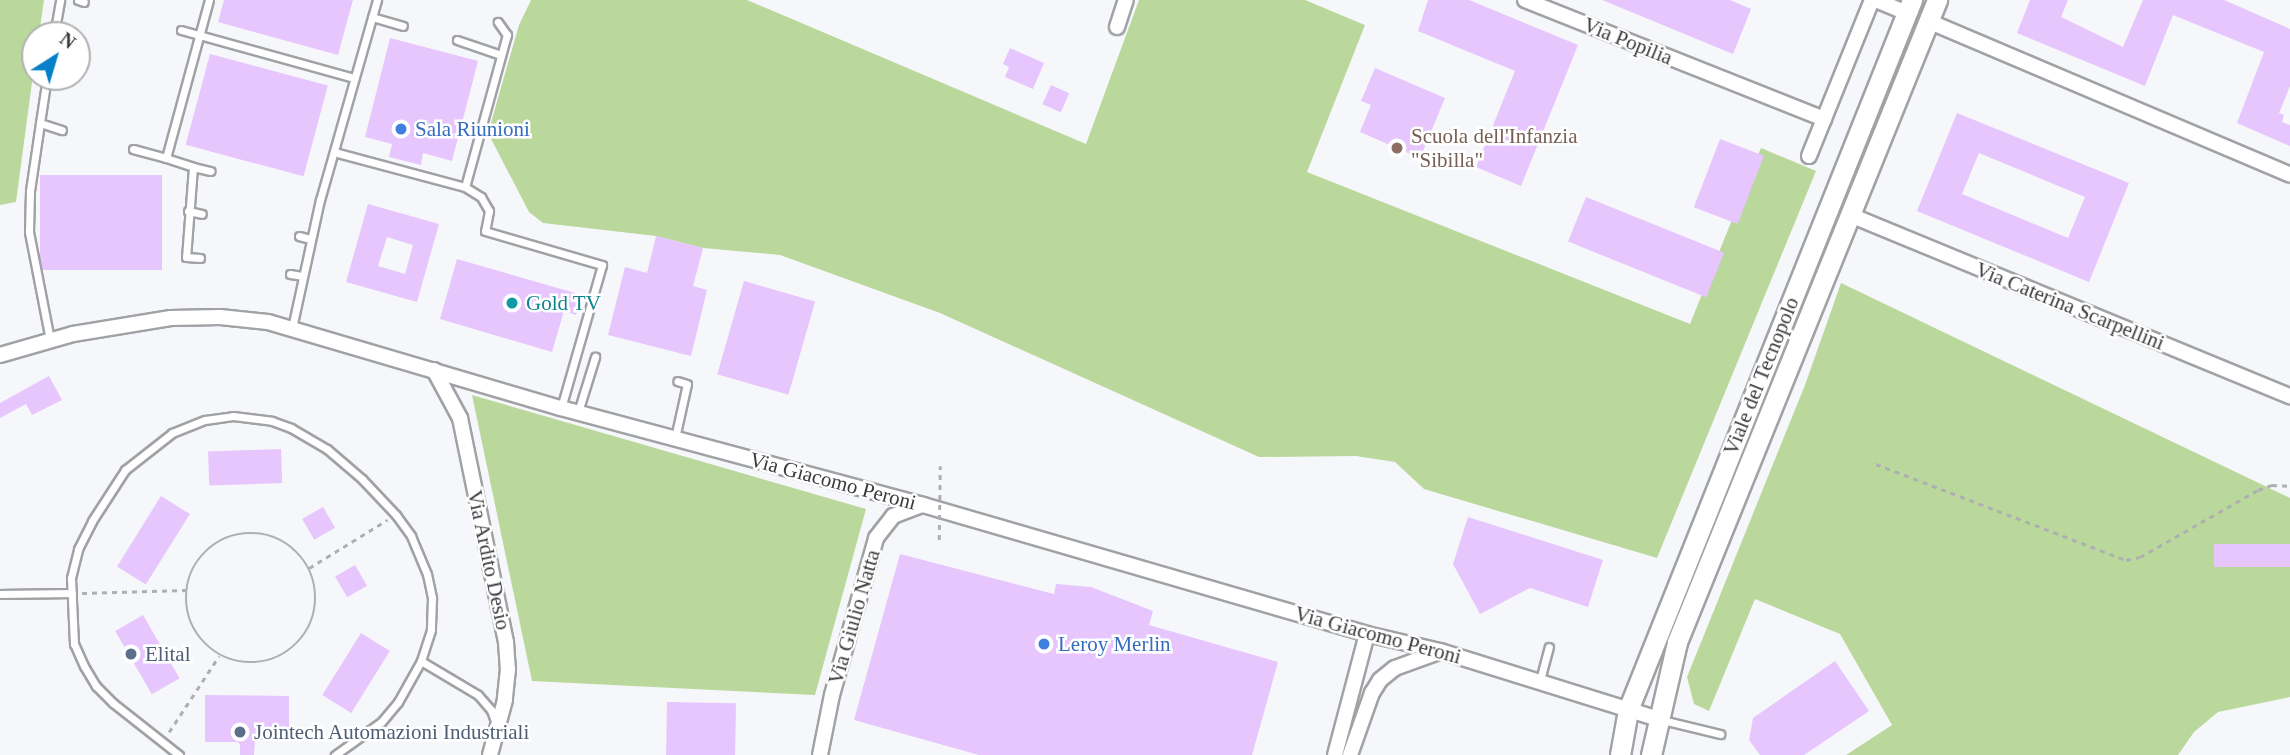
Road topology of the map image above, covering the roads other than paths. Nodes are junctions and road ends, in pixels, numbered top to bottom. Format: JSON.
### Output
{"nodes":[{"id":1,"x":60,"y":0,"type":"edge"},
{"id":2,"x":209,"y":0,"type":"edge"},
{"id":3,"x":377,"y":0,"type":"edge"},
{"id":4,"x":1126,"y":0,"type":"edge"},
{"id":5,"x":1525,"y":0,"type":"edge"},
{"id":6,"x":1874,"y":0,"type":"edge"},
{"id":7,"x":1937,"y":0,"type":"edge"},
{"id":8,"x":1909,"y":6,"type":"edge"},
{"id":9,"x":372,"y":17,"type":"junction"},
{"id":10,"x":56,"y":21,"type":"edge"},
{"id":11,"x":498,"y":22,"type":"dead end"},
{"id":12,"x":1928,"y":22,"type":"junction"},
{"id":13,"x":402,"y":26,"type":"dead end"},
{"id":14,"x":1117,"y":27,"type":"dead end"},
{"id":15,"x":181,"y":30,"type":"dead end"},
{"id":16,"x":200,"y":36,"type":"junction"},
{"id":17,"x":457,"y":40,"type":"dead end"},
{"id":18,"x":501,"y":55,"type":"junction"},
{"id":19,"x":354,"y":78,"type":"junction"},
{"id":20,"x":45,"y":91,"type":"edge"},
{"id":21,"x":1824,"y":119,"type":"junction"},
{"id":22,"x":40,"y":123,"type":"junction"},
{"id":23,"x":62,"y":130,"type":"dead end"},
{"id":24,"x":134,"y":149,"type":"dead end"},
{"id":25,"x":334,"y":152,"type":"junction"},
{"id":26,"x":1809,"y":156,"type":"dead end"},
{"id":27,"x":166,"y":158,"type":"junction"},
{"id":28,"x":193,"y":167,"type":"junction"},
{"id":29,"x":211,"y":172,"type":"dead end"},
{"id":30,"x":2290,"y":175,"type":"edge"},
{"id":31,"x":465,"y":187,"type":"junction"},
{"id":32,"x":311,"y":198,"type":"dead end"},
{"id":33,"x":320,"y":200,"type":"junction"},
{"id":34,"x":188,"y":211,"type":"junction"},
{"id":35,"x":202,"y":214,"type":"dead end"},
{"id":36,"x":1850,"y":215,"type":"junction"},
{"id":37,"x":299,"y":236,"type":"dead end"},
{"id":38,"x":310,"y":239,"type":"junction"},
{"id":39,"x":200,"y":258,"type":"dead end"},
{"id":40,"x":290,"y":274,"type":"dead end"},
{"id":41,"x":302,"y":276,"type":"junction"},
{"id":42,"x":292,"y":328,"type":"junction"},
{"id":43,"x":50,"y":340,"type":"junction"},
{"id":44,"x":0,"y":355,"type":"edge"},
{"id":45,"x":595,"y":358,"type":"dead end"},
{"id":46,"x":434,"y":370,"type":"junction"},
{"id":47,"x":677,"y":381,"type":"dead end"},
{"id":48,"x":2290,"y":396,"type":"edge"},
{"id":49,"x":561,"y":408,"type":"junction"},
{"id":50,"x":578,"y":413,"type":"junction"},
{"id":51,"x":675,"y":439,"type":"junction"},
{"id":52,"x":923,"y":505,"type":"junction"},
{"id":53,"x":72,"y":593,"type":"junction"},
{"id":54,"x":0,"y":594,"type":"edge"},
{"id":55,"x":1367,"y":634,"type":"junction"},
{"id":56,"x":1549,"y":647,"type":"dead end"},
{"id":57,"x":1440,"y":652,"type":"junction"},
{"id":58,"x":421,"y":662,"type":"junction"},
{"id":59,"x":1540,"y":681,"type":"junction"},
{"id":60,"x":1628,"y":710,"type":"junction"},
{"id":61,"x":1658,"y":719,"type":"junction"},
{"id":62,"x":498,"y":730,"type":"junction"},
{"id":63,"x":1720,"y":734,"type":"dead end"},
{"id":64,"x":179,"y":755,"type":"edge"},
{"id":65,"x":335,"y":755,"type":"edge"},
{"id":66,"x":491,"y":755,"type":"edge"},
{"id":67,"x":820,"y":755,"type":"edge"},
{"id":68,"x":1335,"y":755,"type":"edge"},
{"id":69,"x":1350,"y":755,"type":"edge"},
{"id":70,"x":1620,"y":755,"type":"edge"},
{"id":71,"x":1651,"y":755,"type":"edge"}],
"edges":[{"from":1,"to":10,"type":"lane"},
{"from":2,"to":16,"type":"lane"},
{"from":3,"to":9,"type":"lane"},
{"from":4,"to":14,"type":"street"},
{"from":5,"to":21,"type":"street","name":"Via Popilia"},
{"from":6,"to":8,"type":"street"},
{"from":6,"to":21,"type":"street"},
{"from":7,"to":12,"type":"main road","name":"Viale del Tecnopolo"},
{"from":8,"to":60,"type":"main road","name":"Viale del Tecnopolo"},
{"from":9,"to":13,"type":"lane"},
{"from":9,"to":19,"type":"lane"},
{"from":11,"to":18,"type":"lane"},
{"from":12,"to":30,"type":"street"},
{"from":12,"to":36,"type":"main road","name":"Viale del Tecnopolo"},
{"from":15,"to":16,"type":"lane"},
{"from":16,"to":19,"type":"lane"},
{"from":16,"to":27,"type":"lane"},
{"from":17,"to":18,"type":"lane"},
{"from":18,"to":31,"type":"lane"},
{"from":19,"to":25,"type":"lane"},
{"from":20,"to":22,"type":"lane"},
{"from":21,"to":26,"type":"street"},
{"from":22,"to":23,"type":"lane"},
{"from":22,"to":43,"type":"lane"},
{"from":24,"to":27,"type":"lane"},
{"from":25,"to":31,"type":"lane"},
{"from":25,"to":33,"type":"lane"},
{"from":27,"to":28,"type":"lane"},
{"from":28,"to":29,"type":"lane"},
{"from":28,"to":34,"type":"lane"},
{"from":31,"to":49,"type":"lane"},
{"from":32,"to":33,"type":"lane"},
{"from":33,"to":38,"type":"lane"},
{"from":34,"to":35,"type":"lane"},
{"from":34,"to":39,"type":"lane"},
{"from":36,"to":48,"type":"street","name":"Via Caterina Scarpellini"},
{"from":36,"to":61,"type":"main road","name":"Viale del Tecnopolo"},
{"from":37,"to":38,"type":"lane"},
{"from":38,"to":41,"type":"lane"},
{"from":40,"to":41,"type":"lane"},
{"from":41,"to":42,"type":"lane"},
{"from":42,"to":43,"type":"street","name":"Via Giacomo Peroni"},
{"from":42,"to":46,"type":"street","name":"Via Giacomo Peroni"},
{"from":43,"to":44,"type":"street","name":"Via Giacomo Peroni"},
{"from":45,"to":50,"type":"lane"},
{"from":46,"to":49,"type":"street","name":"Via Giacomo Peroni"},
{"from":46,"to":62,"type":"street","name":"Via Ardito Desio"},
{"from":47,"to":51,"type":"lane"},
{"from":49,"to":50,"type":"street","name":"Via Giacomo Peroni"},
{"from":50,"to":51,"type":"street","name":"Via Giacomo Peroni"},
{"from":51,"to":52,"type":"street","name":"Via Giacomo Peroni"},
{"from":52,"to":55,"type":"street","name":"Via Giacomo Peroni"},
{"from":52,"to":67,"type":"street","name":"Via Giulio Natta"},
{"from":53,"to":54,"type":"lane"},
{"from":53,"to":58,"type":"lane"},
{"from":53,"to":64,"type":"lane"},
{"from":55,"to":57,"type":"street","name":"Via Giacomo Peroni"},
{"from":55,"to":68,"type":"street"},
{"from":56,"to":59,"type":"lane"},
{"from":57,"to":59,"type":"street","name":"Via Giacomo Peroni"},
{"from":57,"to":69,"type":"street"},
{"from":58,"to":62,"type":"lane"},
{"from":58,"to":65,"type":"lane"},
{"from":59,"to":60,"type":"street","name":"Via Giacomo Peroni"},
{"from":60,"to":61,"type":"street","name":"Via Giacomo Peroni"},
{"from":60,"to":70,"type":"main road","name":"Viale del Tecnopolo"},
{"from":61,"to":63,"type":"lane"},
{"from":61,"to":71,"type":"main road","name":"Viale del Tecnopolo"},
{"from":62,"to":66,"type":"street","name":"Via Ardito Desio"}]}
